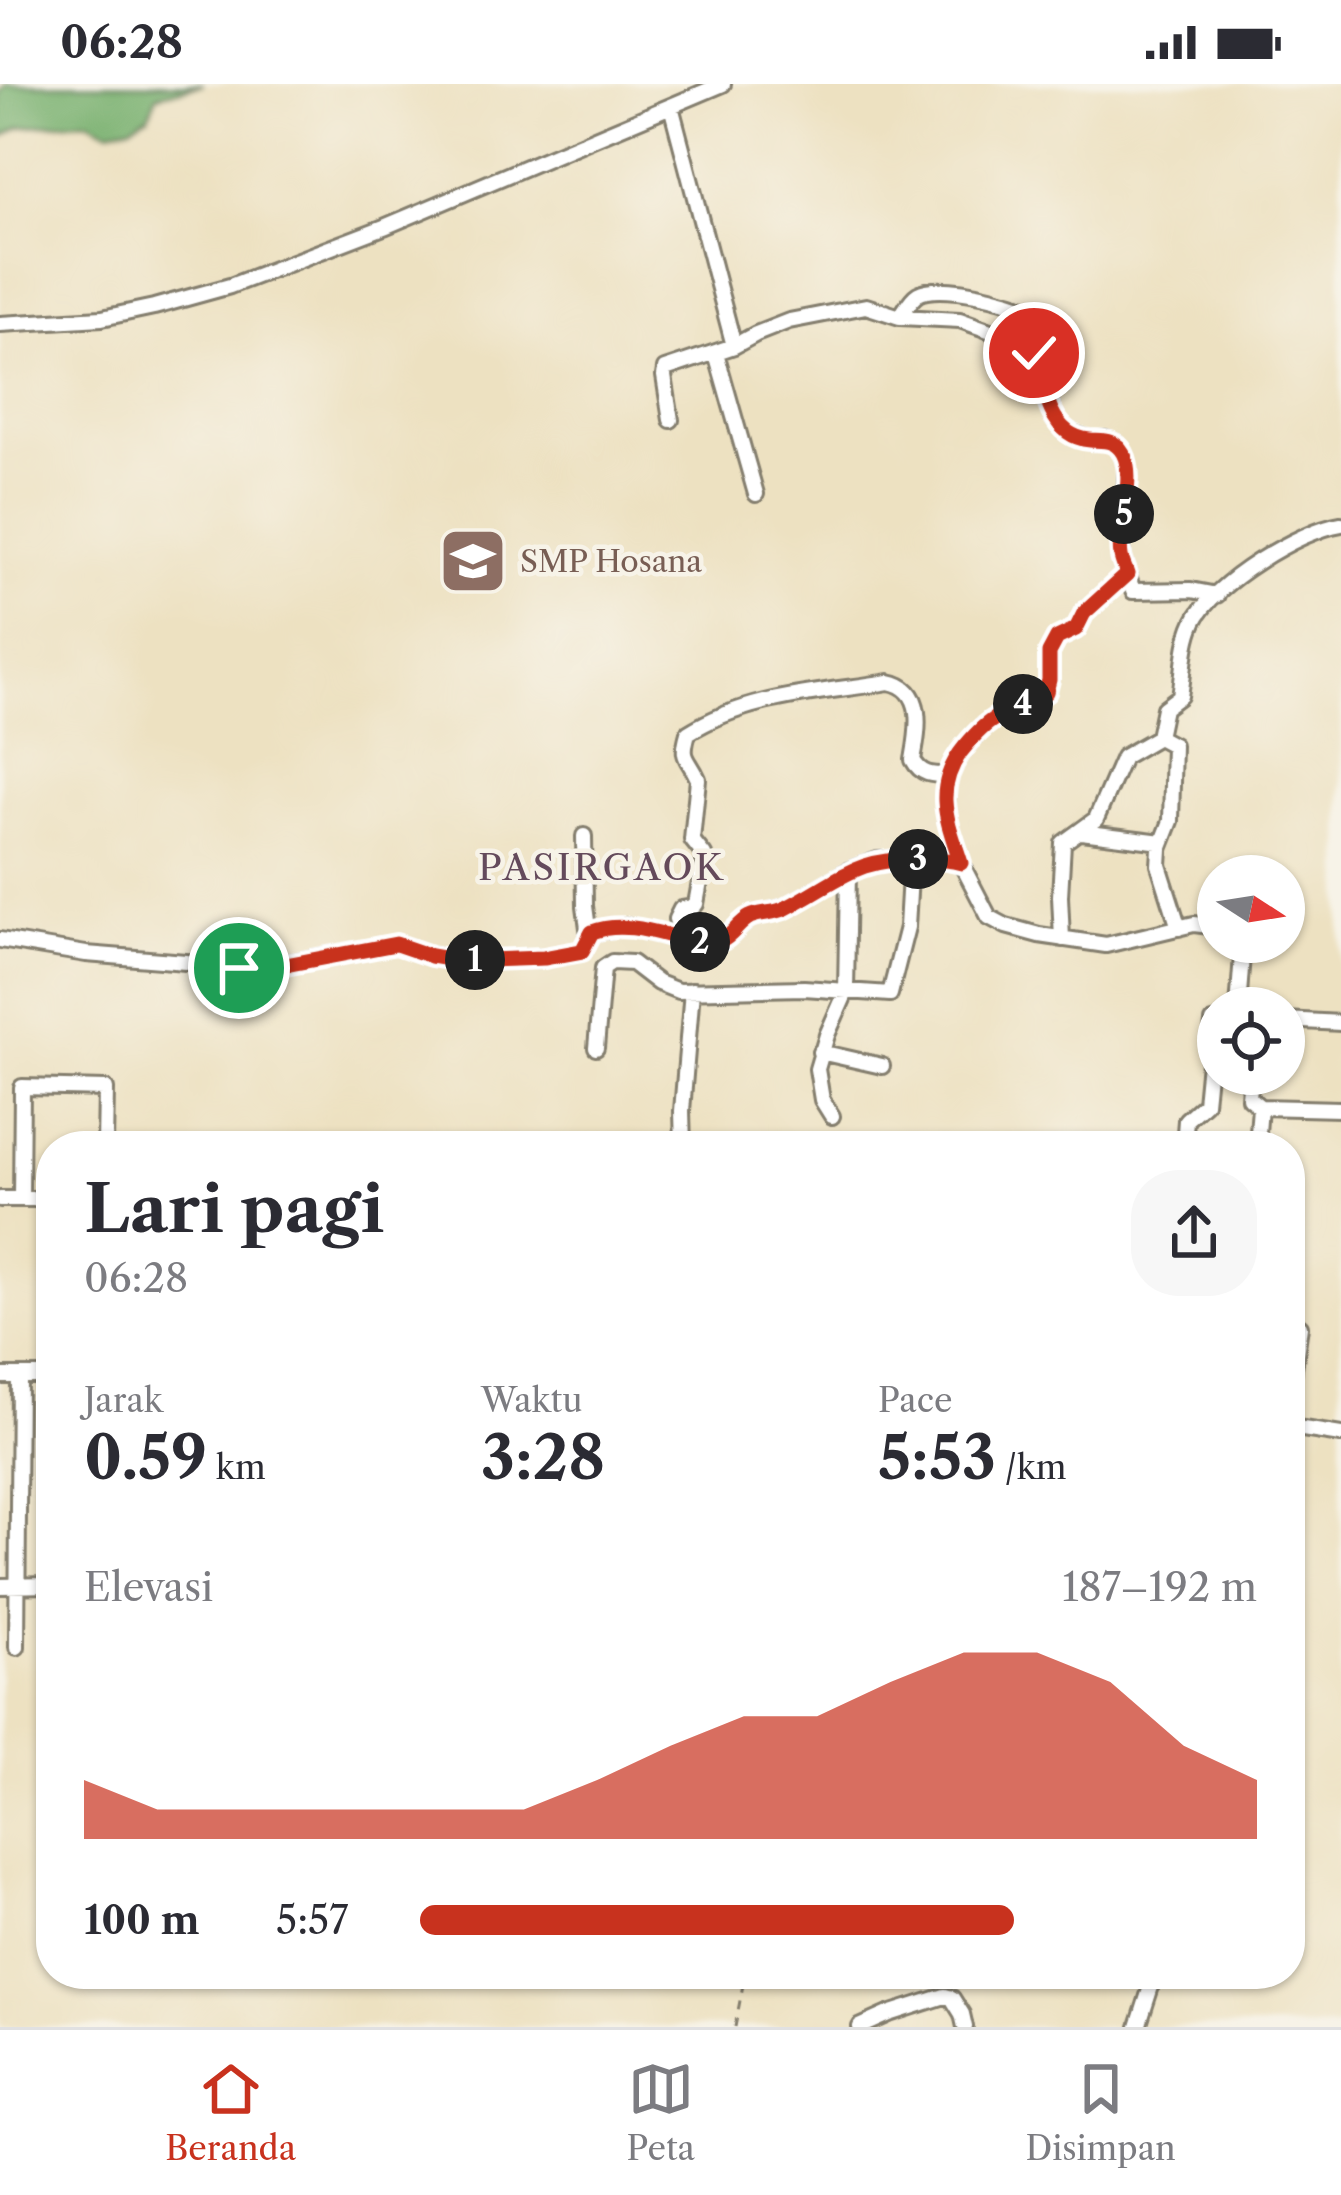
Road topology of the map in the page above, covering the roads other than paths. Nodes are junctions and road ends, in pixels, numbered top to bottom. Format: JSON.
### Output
{"nodes":[{"id":1,"x":722,"y":84,"type":"edge"},
{"id":2,"x":671,"y":106,"type":"junction"},
{"id":3,"x":900,"y":317,"type":"junction"},
{"id":4,"x":0,"y":324,"type":"edge"},
{"id":5,"x":734,"y":346,"type":"junction"},
{"id":6,"x":716,"y":353,"type":"junction"},
{"id":7,"x":1040,"y":360,"type":"junction"},
{"id":8,"x":671,"y":420,"type":"dead end"},
{"id":9,"x":756,"y":494,"type":"dead end"},
{"id":10,"x":1341,"y":524,"type":"edge"},
{"id":11,"x":1127,"y":574,"type":"junction"},
{"id":12,"x":1216,"y":595,"type":"junction"},
{"id":13,"x":1158,"y":737,"type":"junction"},
{"id":14,"x":947,"y":775,"type":"junction"},
{"id":15,"x":1081,"y":832,"type":"junction"},
{"id":16,"x":584,"y":836,"type":"dead end"},
{"id":17,"x":1162,"y":842,"type":"junction"},
{"id":18,"x":911,"y":858,"type":"junction"},
{"id":19,"x":961,"y":863,"type":"junction"},
{"id":20,"x":848,"y":871,"type":"junction"},
{"id":21,"x":1197,"y":924,"type":"edge"},
{"id":22,"x":1179,"y":928,"type":"junction"},
{"id":23,"x":589,"y":936,"type":"junction"},
{"id":24,"x":682,"y":938,"type":"junction"},
{"id":25,"x":1062,"y":939,"type":"junction"},
{"id":26,"x":0,"y":940,"type":"edge"},
{"id":27,"x":692,"y":990,"type":"junction"},
{"id":28,"x":846,"y":992,"type":"junction"},
{"id":29,"x":1305,"y":1021,"type":"edge"},
{"id":30,"x":1341,"y":1023,"type":"edge"},
{"id":31,"x":596,"y":1048,"type":"dead end"},
{"id":32,"x":820,"y":1052,"type":"junction"},
{"id":33,"x":882,"y":1066,"type":"dead end"},
{"id":34,"x":1205,"y":1095,"type":"edge"},
{"id":35,"x":1249,"y":1095,"type":"edge"},
{"id":36,"x":1260,"y":1107,"type":"junction"},
{"id":37,"x":1341,"y":1109,"type":"edge"},
{"id":38,"x":832,"y":1116,"type":"dead end"},
{"id":39,"x":105,"y":1131,"type":"edge"},
{"id":40,"x":683,"y":1131,"type":"edge"},
{"id":41,"x":1185,"y":1131,"type":"edge"},
{"id":42,"x":1258,"y":1131,"type":"edge"},
{"id":43,"x":0,"y":1199,"type":"edge"},
{"id":44,"x":21,"y":1199,"type":"junction"},
{"id":45,"x":36,"y":1199,"type":"edge"},
{"id":46,"x":0,"y":1376,"type":"edge"},
{"id":47,"x":20,"y":1376,"type":"junction"},
{"id":48,"x":36,"y":1376,"type":"edge"},
{"id":49,"x":1305,"y":1429,"type":"edge"},
{"id":50,"x":1341,"y":1435,"type":"edge"},
{"id":51,"x":36,"y":1585,"type":"edge"},
{"id":52,"x":0,"y":1586,"type":"edge"},
{"id":53,"x":17,"y":1586,"type":"junction"},
{"id":54,"x":16,"y":1647,"type":"dead end"},
{"id":55,"x":1150,"y":1989,"type":"edge"},
{"id":56,"x":860,"y":2027,"type":"edge"},
{"id":57,"x":965,"y":2027,"type":"edge"},
{"id":58,"x":1138,"y":2027,"type":"edge"}],
"edges":[{"from":1,"to":2,"type":"street"},
{"from":2,"to":4,"type":"street"},
{"from":2,"to":5,"type":"street"},
{"from":3,"to":5,"type":"street"},
{"from":3,"to":7,"type":"street"},
{"from":3,"to":7,"type":"street"},
{"from":5,"to":6,"type":"street"},
{"from":6,"to":8,"type":"street"},
{"from":6,"to":9,"type":"street"},
{"from":7,"to":11,"type":"street"},
{"from":10,"to":12,"type":"street"},
{"from":11,"to":12,"type":"street"},
{"from":11,"to":14,"type":"street"},
{"from":12,"to":13,"type":"street"},
{"from":13,"to":15,"type":"street"},
{"from":13,"to":17,"type":"street"},
{"from":14,"to":19,"type":"street"},
{"from":14,"to":24,"type":"street"},
{"from":15,"to":17,"type":"street"},
{"from":15,"to":25,"type":"street"},
{"from":16,"to":23,"type":"street"},
{"from":17,"to":22,"type":"street"},
{"from":18,"to":19,"type":"street"},
{"from":18,"to":20,"type":"street"},
{"from":18,"to":28,"type":"street"},
{"from":19,"to":25,"type":"street"},
{"from":20,"to":24,"type":"street"},
{"from":20,"to":28,"type":"street"},
{"from":21,"to":22,"type":"street"},
{"from":22,"to":25,"type":"street"},
{"from":23,"to":24,"type":"street"},
{"from":23,"to":26,"type":"street"},
{"from":27,"to":28,"type":"street"},
{"from":27,"to":31,"type":"street"},
{"from":27,"to":40,"type":"street"},
{"from":28,"to":32,"type":"street"},
{"from":29,"to":30,"type":"street"},
{"from":32,"to":33,"type":"street"},
{"from":32,"to":38,"type":"street"},
{"from":34,"to":41,"type":"street"},
{"from":35,"to":36,"type":"street"},
{"from":36,"to":37,"type":"street"},
{"from":36,"to":42,"type":"street"},
{"from":39,"to":44,"type":"street"},
{"from":43,"to":44,"type":"street"},
{"from":44,"to":45,"type":"street"},
{"from":46,"to":47,"type":"street"},
{"from":47,"to":48,"type":"street"},
{"from":47,"to":53,"type":"street"},
{"from":49,"to":50,"type":"street"},
{"from":51,"to":53,"type":"street"},
{"from":52,"to":53,"type":"street"},
{"from":53,"to":54,"type":"street"},
{"from":55,"to":58,"type":"street"},
{"from":56,"to":57,"type":"street"}]}
